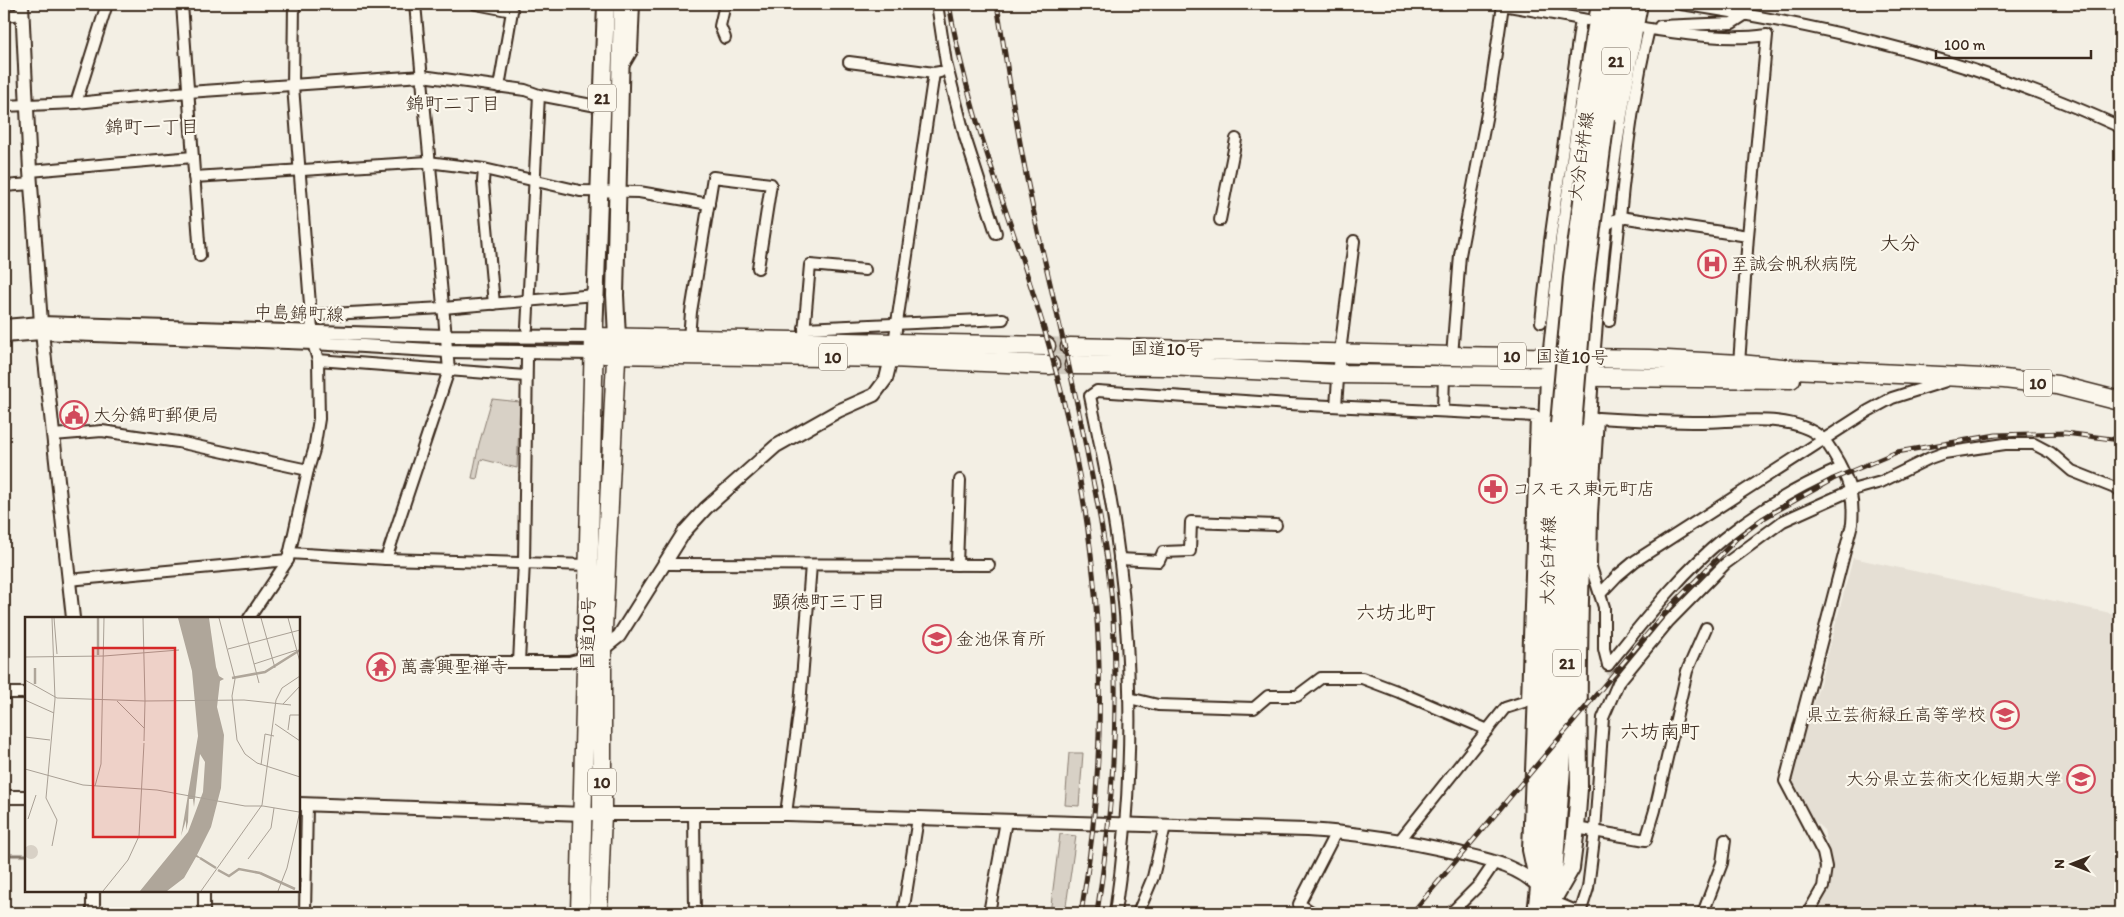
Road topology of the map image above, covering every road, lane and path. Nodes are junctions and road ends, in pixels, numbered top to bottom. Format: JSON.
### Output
{"nodes":[{"id":1,"x":107,"y":4,"type":"edge"},
{"id":2,"x":182,"y":4,"type":"edge"},
{"id":3,"x":294,"y":4,"type":"edge"},
{"id":4,"x":415,"y":4,"type":"edge"},
{"id":5,"x":476,"y":4,"type":"edge"},
{"id":6,"x":606,"y":4,"type":"edge"},
{"id":7,"x":622,"y":4,"type":"edge"},
{"id":8,"x":634,"y":4,"type":"edge"},
{"id":9,"x":725,"y":4,"type":"edge"},
{"id":10,"x":936,"y":4,"type":"edge"},
{"id":11,"x":1536,"y":4,"type":"edge"},
{"id":12,"x":1600,"y":4,"type":"edge"},
{"id":13,"x":1613,"y":4,"type":"edge"},
{"id":14,"x":1627,"y":4,"type":"edge"},
{"id":15,"x":1639,"y":4,"type":"edge"},
{"id":16,"x":1682,"y":4,"type":"edge"},
{"id":17,"x":22,"y":9,"type":"edge"},
{"id":18,"x":1746,"y":14,"type":"junction"},
{"id":19,"x":1556,"y":15,"type":"junction"},
{"id":20,"x":4,"y":16,"type":"edge"},
{"id":21,"x":1649,"y":29,"type":"junction"},
{"id":22,"x":725,"y":38,"type":"dead end"},
{"id":23,"x":849,"y":62,"type":"dead end"},
{"id":24,"x":948,"y":70,"type":"junction"},
{"id":25,"x":620,"y":71,"type":"junction"},
{"id":26,"x":934,"y":73,"type":"junction"},
{"id":27,"x":422,"y":76,"type":"junction"},
{"id":28,"x":293,"y":86,"type":"junction"},
{"id":29,"x":498,"y":87,"type":"junction"},
{"id":30,"x":188,"y":92,"type":"junction"},
{"id":31,"x":539,"y":95,"type":"junction"},
{"id":32,"x":76,"y":103,"type":"junction"},
{"id":33,"x":28,"y":104,"type":"junction"},
{"id":34,"x":4,"y":106,"type":"edge"},
{"id":35,"x":602,"y":107,"type":"junction"},
{"id":36,"x":1600,"y":117,"type":"junction"},
{"id":37,"x":2120,"y":127,"type":"edge"},
{"id":38,"x":1236,"y":138,"type":"dead end"},
{"id":39,"x":193,"y":156,"type":"junction"},
{"id":40,"x":428,"y":162,"type":"junction"},
{"id":41,"x":300,"y":169,"type":"junction"},
{"id":42,"x":484,"y":169,"type":"junction"},
{"id":43,"x":30,"y":177,"type":"junction"},
{"id":44,"x":194,"y":177,"type":"junction"},
{"id":45,"x":533,"y":181,"type":"junction"},
{"id":46,"x":4,"y":186,"type":"edge"},
{"id":47,"x":618,"y":191,"type":"junction"},
{"id":48,"x":598,"y":192,"type":"junction"},
{"id":49,"x":709,"y":204,"type":"junction"},
{"id":50,"x":1620,"y":216,"type":"junction"},
{"id":51,"x":1220,"y":220,"type":"dead end"},
{"id":52,"x":1603,"y":227,"type":"junction"},
{"id":53,"x":996,"y":233,"type":"dead end"},
{"id":54,"x":1557,"y":236,"type":"junction"},
{"id":55,"x":1748,"y":236,"type":"junction"},
{"id":56,"x":1354,"y":240,"type":"dead end"},
{"id":57,"x":200,"y":256,"type":"dead end"},
{"id":58,"x":758,"y":268,"type":"dead end"},
{"id":59,"x":865,"y":270,"type":"dead end"},
{"id":60,"x":595,"y":295,"type":"junction"},
{"id":61,"x":529,"y":302,"type":"junction"},
{"id":62,"x":494,"y":304,"type":"junction"},
{"id":63,"x":443,"y":308,"type":"junction"},
{"id":64,"x":312,"y":314,"type":"junction"},
{"id":65,"x":1003,"y":319,"type":"dead end"},
{"id":66,"x":1609,"y":321,"type":"dead end"},
{"id":67,"x":1541,"y":322,"type":"dead end"},
{"id":68,"x":897,"y":323,"type":"junction"},
{"id":69,"x":4,"y":326,"type":"edge"},
{"id":70,"x":41,"y":328,"type":"junction"},
{"id":71,"x":527,"y":328,"type":"dead end"},
{"id":72,"x":804,"y":335,"type":"junction"},
{"id":73,"x":4,"y":336,"type":"edge"},
{"id":74,"x":445,"y":336,"type":"junction"},
{"id":75,"x":313,"y":337,"type":"junction"},
{"id":76,"x":689,"y":339,"type":"junction"},
{"id":77,"x":594,"y":345,"type":"junction"},
{"id":78,"x":616,"y":346,"type":"junction"},
{"id":79,"x":1046,"y":346,"type":"tunnel mouth"},
{"id":80,"x":1070,"y":347,"type":"tunnel mouth"},
{"id":81,"x":892,"y":351,"type":"junction"},
{"id":82,"x":447,"y":352,"type":"junction"},
{"id":83,"x":1340,"y":352,"type":"junction"},
{"id":84,"x":1452,"y":356,"type":"junction"},
{"id":85,"x":1552,"y":356,"type":"junction"},
{"id":86,"x":1591,"y":358,"type":"junction"},
{"id":87,"x":527,"y":359,"type":"dead end"},
{"id":88,"x":318,"y":360,"type":"junction"},
{"id":89,"x":1739,"y":364,"type":"junction"},
{"id":90,"x":1050,"y":365,"type":"tunnel mouth"},
{"id":91,"x":1074,"y":365,"type":"tunnel mouth"},
{"id":92,"x":449,"y":370,"type":"junction"},
{"id":93,"x":1338,"y":374,"type":"junction"},
{"id":94,"x":1444,"y":375,"type":"junction"},
{"id":95,"x":526,"y":376,"type":"junction"},
{"id":96,"x":1549,"y":376,"type":"junction"},
{"id":97,"x":1589,"y":376,"type":"junction"},
{"id":98,"x":1954,"y":378,"type":"junction"},
{"id":99,"x":2120,"y":401,"type":"edge"},
{"id":100,"x":1336,"y":406,"type":"junction"},
{"id":101,"x":1443,"y":412,"type":"junction"},
{"id":102,"x":1566,"y":424,"type":"junction"},
{"id":103,"x":53,"y":435,"type":"junction"},
{"id":104,"x":1824,"y":439,"type":"junction"},
{"id":105,"x":1841,"y":468,"type":"junction"},
{"id":106,"x":308,"y":470,"type":"junction"},
{"id":107,"x":960,"y":480,"type":"dead end"},
{"id":108,"x":1852,"y":490,"type":"junction"},
{"id":109,"x":2120,"y":490,"type":"edge"},
{"id":110,"x":1276,"y":525,"type":"dead end"},
{"id":111,"x":288,"y":556,"type":"junction"},
{"id":112,"x":386,"y":559,"type":"junction"},
{"id":113,"x":1119,"y":559,"type":"junction"},
{"id":114,"x":524,"y":562,"type":"junction"},
{"id":115,"x":664,"y":564,"type":"junction"},
{"id":116,"x":589,"y":565,"type":"junction"},
{"id":117,"x":811,"y":565,"type":"junction"},
{"id":118,"x":957,"y":565,"type":"junction"},
{"id":119,"x":990,"y":565,"type":"dead end"},
{"id":120,"x":68,"y":580,"type":"junction"},
{"id":121,"x":1600,"y":594,"type":"junction"},
{"id":122,"x":73,"y":617,"type":"edge"},
{"id":123,"x":250,"y":617,"type":"edge"},
{"id":124,"x":1706,"y":628,"type":"dead end"},
{"id":125,"x":1534,"y":641,"type":"junction"},
{"id":126,"x":595,"y":654,"type":"junction"},
{"id":127,"x":442,"y":662,"type":"dead end"},
{"id":128,"x":519,"y":662,"type":"junction"},
{"id":129,"x":4,"y":693,"type":"edge"},
{"id":130,"x":25,"y":693,"type":"edge"},
{"id":131,"x":1129,"y":698,"type":"junction"},
{"id":132,"x":1488,"y":730,"type":"junction"},
{"id":133,"x":25,"y":796,"type":"edge"},
{"id":134,"x":4,"y":797,"type":"edge"},
{"id":135,"x":303,"y":804,"type":"edge"},
{"id":136,"x":694,"y":813,"type":"junction"},
{"id":137,"x":584,"y":814,"type":"junction"},
{"id":138,"x":602,"y":814,"type":"junction"},
{"id":139,"x":786,"y":814,"type":"junction"},
{"id":140,"x":918,"y":818,"type":"junction"},
{"id":141,"x":1006,"y":821,"type":"junction"},
{"id":142,"x":1126,"y":825,"type":"junction"},
{"id":143,"x":1165,"y":826,"type":"junction"},
{"id":144,"x":1576,"y":828,"type":"junction"},
{"id":145,"x":1596,"y":831,"type":"junction"},
{"id":146,"x":1336,"y":832,"type":"junction"},
{"id":147,"x":1400,"y":840,"type":"junction"},
{"id":148,"x":1725,"y":840,"type":"dead end"},
{"id":149,"x":1495,"y":862,"type":"junction"},
{"id":150,"x":1540,"y":887,"type":"junction"},
{"id":151,"x":93,"y":892,"type":"edge"},
{"id":152,"x":204,"y":892,"type":"edge"},
{"id":153,"x":1552,"y":907,"type":"edge"},
{"id":154,"x":93,"y":913,"type":"edge"},
{"id":155,"x":204,"y":913,"type":"edge"},
{"id":156,"x":305,"y":913,"type":"edge"},
{"id":157,"x":580,"y":913,"type":"edge"},
{"id":158,"x":598,"y":913,"type":"edge"},
{"id":159,"x":695,"y":913,"type":"edge"},
{"id":160,"x":903,"y":913,"type":"edge"},
{"id":161,"x":989,"y":913,"type":"edge"},
{"id":162,"x":1114,"y":913,"type":"edge"},
{"id":163,"x":1138,"y":913,"type":"edge"},
{"id":164,"x":1313,"y":913,"type":"edge"},
{"id":165,"x":1451,"y":913,"type":"edge"},
{"id":166,"x":1536,"y":913,"type":"edge"},
{"id":167,"x":1581,"y":913,"type":"edge"},
{"id":168,"x":1703,"y":913,"type":"edge"},
{"id":169,"x":1808,"y":913,"type":"edge"}],
"edges":[{"from":1,"to":32,"type":"street"},
{"from":2,"to":30,"type":"street"},
{"from":3,"to":28,"type":"street"},
{"from":4,"to":27,"type":"street"},
{"from":5,"to":29,"type":"street"},
{"from":6,"to":35,"type":"main road","number":"21"},
{"from":7,"to":25,"type":"main road","number":"21"},
{"from":8,"to":25,"type":"street"},
{"from":9,"to":22,"type":"street"},
{"from":10,"to":24,"type":"street"},
{"from":11,"to":19,"type":"street"},
{"from":12,"to":54,"type":"main road"},
{"from":13,"to":36,"type":"main road","name":"大分臼杵線","number":"21"},
{"from":14,"to":36,"type":"main road","name":"大分臼杵線","number":"21"},
{"from":15,"to":52,"type":"main road"},
{"from":16,"to":18,"type":"street"},
{"from":17,"to":20,"type":"street"},
{"from":17,"to":33,"type":"street"},
{"from":18,"to":21,"type":"street"},
{"from":18,"to":37,"type":"street"},
{"from":19,"to":54,"type":"street"},
{"from":19,"to":84,"type":"street"},
{"from":21,"to":50,"type":"street"},
{"from":21,"to":55,"type":"street"},
{"from":23,"to":26,"type":"street"},
{"from":24,"to":26,"type":"street"},
{"from":24,"to":53,"type":"street"},
{"from":25,"to":47,"type":"main road","number":"21"},
{"from":26,"to":68,"type":"street"},
{"from":27,"to":28,"type":"street"},
{"from":27,"to":29,"type":"street"},
{"from":27,"to":40,"type":"street"},
{"from":28,"to":30,"type":"street"},
{"from":28,"to":41,"type":"street"},
{"from":29,"to":31,"type":"street"},
{"from":30,"to":32,"type":"street"},
{"from":30,"to":39,"type":"street"},
{"from":31,"to":35,"type":"street"},
{"from":31,"to":45,"type":"street"},
{"from":32,"to":33,"type":"street"},
{"from":33,"to":34,"type":"street"},
{"from":33,"to":43,"type":"street"},
{"from":35,"to":48,"type":"main road","number":"21"},
{"from":36,"to":102,"type":"main road","name":"大分臼杵線","number":"21","bridge":true},
{"from":38,"to":51,"type":"street"},
{"from":39,"to":43,"type":"street"},
{"from":39,"to":44,"type":"street"},
{"from":40,"to":41,"type":"street"},
{"from":40,"to":42,"type":"street"},
{"from":40,"to":63,"type":"street"},
{"from":41,"to":44,"type":"street"},
{"from":41,"to":64,"type":"street"},
{"from":42,"to":45,"type":"street"},
{"from":42,"to":62,"type":"street"},
{"from":43,"to":46,"type":"street"},
{"from":43,"to":70,"type":"street"},
{"from":44,"to":57,"type":"street"},
{"from":45,"to":48,"type":"street"},
{"from":45,"to":61,"type":"street"},
{"from":47,"to":48,"type":"street"},
{"from":47,"to":49,"type":"street"},
{"from":47,"to":78,"type":"main road","number":"21"},
{"from":48,"to":60,"type":"main road","number":"21"},
{"from":49,"to":58,"type":"street"},
{"from":49,"to":76,"type":"street"},
{"from":50,"to":52,"type":"street"},
{"from":50,"to":55,"type":"street"},
{"from":50,"to":66,"type":"street"},
{"from":52,"to":86,"type":"main road"},
{"from":54,"to":67,"type":"street"},
{"from":54,"to":85,"type":"main road"},
{"from":55,"to":89,"type":"street"},
{"from":56,"to":83,"type":"street"},
{"from":59,"to":72,"type":"street"},
{"from":60,"to":61,"type":"street"},
{"from":60,"to":77,"type":"main road","number":"21"},
{"from":61,"to":62,"type":"street"},
{"from":61,"to":71,"type":"street"},
{"from":62,"to":63,"type":"street"},
{"from":63,"to":64,"type":"street"},
{"from":63,"to":74,"type":"street"},
{"from":64,"to":75,"type":"street"},
{"from":65,"to":68,"type":"street"},
{"from":68,"to":72,"type":"street"},
{"from":68,"to":81,"type":"street"},
{"from":69,"to":70,"type":"street","name":"中島錦町線"},
{"from":70,"to":73,"type":"street","name":"中島錦町線"},
{"from":70,"to":75,"type":"street","name":"中島錦町線"},
{"from":70,"to":103,"type":"street"},
{"from":72,"to":76,"type":"highway","number":"10"},
{"from":72,"to":81,"type":"highway","number":"10"},
{"from":74,"to":75,"type":"street","name":"中島錦町線"},
{"from":74,"to":77,"type":"street","name":"中島錦町線"},
{"from":74,"to":82,"type":"street"},
{"from":75,"to":82,"type":"street","name":"中島錦町線"},
{"from":75,"to":88,"type":"street"},
{"from":76,"to":78,"type":"highway","number":"10"},
{"from":77,"to":78,"type":"highway","number":"10"},
{"from":77,"to":82,"type":"street","name":"中島錦町線"},
{"from":77,"to":116,"type":"highway","name":"国道10号","number":"10"},
{"from":78,"to":81,"type":"highway","number":"10"},
{"from":78,"to":126,"type":"highway","name":"国道10号","number":"10"},
{"from":79,"to":81,"type":"highway","number":"10"},
{"from":80,"to":83,"type":"highway","name":"国道10号","number":"10"},
{"from":81,"to":90,"type":"highway","number":"10"},
{"from":81,"to":115,"type":"street"},
{"from":82,"to":92,"type":"street"},
{"from":83,"to":84,"type":"highway","name":"国道10号","number":"10"},
{"from":83,"to":93,"type":"street"},
{"from":84,"to":85,"type":"highway","name":"国道10号","number":"10"},
{"from":85,"to":86,"type":"highway","name":"国道10号","number":"10"},
{"from":85,"to":96,"type":"main road"},
{"from":86,"to":89,"type":"highway","name":"国道10号","number":"10"},
{"from":86,"to":97,"type":"main road"},
{"from":87,"to":95,"type":"street"},
{"from":88,"to":92,"type":"street"},
{"from":88,"to":106,"type":"street"},
{"from":89,"to":98,"type":"highway","name":"国道10号","number":"10"},
{"from":91,"to":93,"type":"highway","name":"国道10号","number":"10"},
{"from":92,"to":95,"type":"street"},
{"from":92,"to":112,"type":"street"},
{"from":93,"to":94,"type":"highway","name":"国道10号","number":"10"},
{"from":93,"to":100,"type":"street"},
{"from":94,"to":96,"type":"highway","name":"国道10号","number":"10"},
{"from":94,"to":101,"type":"street"},
{"from":95,"to":114,"type":"street"},
{"from":96,"to":97,"type":"highway","name":"国道10号","number":"10"},
{"from":96,"to":125,"type":"main road"},
{"from":97,"to":98,"type":"highway","name":"国道10号","number":"10"},
{"from":97,"to":144,"type":"main road"},
{"from":98,"to":99,"type":"highway","name":"国道10号","number":"10"},
{"from":98,"to":104,"type":"street"},
{"from":100,"to":101,"type":"street"},
{"from":100,"to":113,"type":"street"},
{"from":101,"to":125,"type":"street"},
{"from":102,"to":150,"type":"main road","name":"大分臼杵線","number":"21"},
{"from":102,"to":153,"type":"main road","name":"大分臼杵線","number":"21"},
{"from":103,"to":106,"type":"street"},
{"from":103,"to":120,"type":"street"},
{"from":104,"to":105,"type":"street"},
{"from":104,"to":121,"type":"street"},
{"from":104,"to":121,"type":"street"},
{"from":105,"to":108,"type":"street"},
{"from":105,"to":121,"type":"street"},
{"from":106,"to":111,"type":"street"},
{"from":107,"to":118,"type":"street"},
{"from":108,"to":109,"type":"street"},
{"from":108,"to":145,"type":"street"},
{"from":108,"to":169,"type":"street"},
{"from":110,"to":113,"type":"street"},
{"from":111,"to":112,"type":"street"},
{"from":111,"to":120,"type":"street"},
{"from":111,"to":123,"type":"street"},
{"from":112,"to":114,"type":"street"},
{"from":113,"to":131,"type":"street"},
{"from":114,"to":116,"type":"street"},
{"from":114,"to":128,"type":"street"},
{"from":115,"to":117,"type":"street"},
{"from":115,"to":126,"type":"street"},
{"from":116,"to":126,"type":"highway","name":"国道10号","number":"10"},
{"from":117,"to":118,"type":"street"},
{"from":117,"to":139,"type":"street"},
{"from":118,"to":119,"type":"street"},
{"from":120,"to":122,"type":"street"},
{"from":124,"to":145,"type":"street"},
{"from":125,"to":132,"type":"street"},
{"from":125,"to":150,"type":"main road"},
{"from":126,"to":128,"type":"street"},
{"from":126,"to":137,"type":"highway","name":"国道10号","number":"10"},
{"from":126,"to":138,"type":"highway","name":"国道10号","number":"10"},
{"from":127,"to":128,"type":"street"},
{"from":129,"to":130,"type":"street"},
{"from":131,"to":132,"type":"street"},
{"from":131,"to":142,"type":"street"},
{"from":132,"to":147,"type":"street"},
{"from":133,"to":134,"type":"street"},
{"from":135,"to":137,"type":"street"},
{"from":135,"to":156,"type":"street"},
{"from":136,"to":138,"type":"street"},
{"from":136,"to":139,"type":"street"},
{"from":136,"to":159,"type":"street"},
{"from":137,"to":138,"type":"street"},
{"from":137,"to":157,"type":"highway","name":"国道10号","number":"10"},
{"from":138,"to":158,"type":"highway","name":"国道10号","number":"10"},
{"from":139,"to":140,"type":"street"},
{"from":140,"to":141,"type":"street"},
{"from":140,"to":160,"type":"street"},
{"from":141,"to":142,"type":"street"},
{"from":141,"to":161,"type":"street"},
{"from":142,"to":143,"type":"street"},
{"from":142,"to":162,"type":"street"},
{"from":143,"to":146,"type":"street"},
{"from":143,"to":163,"type":"street"},
{"from":144,"to":145,"type":"street"},
{"from":144,"to":153,"type":"main road"},
{"from":145,"to":167,"type":"street"},
{"from":146,"to":147,"type":"street"},
{"from":146,"to":164,"type":"street"},
{"from":147,"to":149,"type":"street"},
{"from":148,"to":168,"type":"street"},
{"from":149,"to":150,"type":"street"},
{"from":149,"to":165,"type":"street"},
{"from":150,"to":153,"type":"street"},
{"from":150,"to":166,"type":"main road","name":"大分臼杵線","number":"21"},
{"from":151,"to":154,"type":"street"},
{"from":152,"to":155,"type":"street"},
{"from":153,"to":167,"type":"street"}]}
